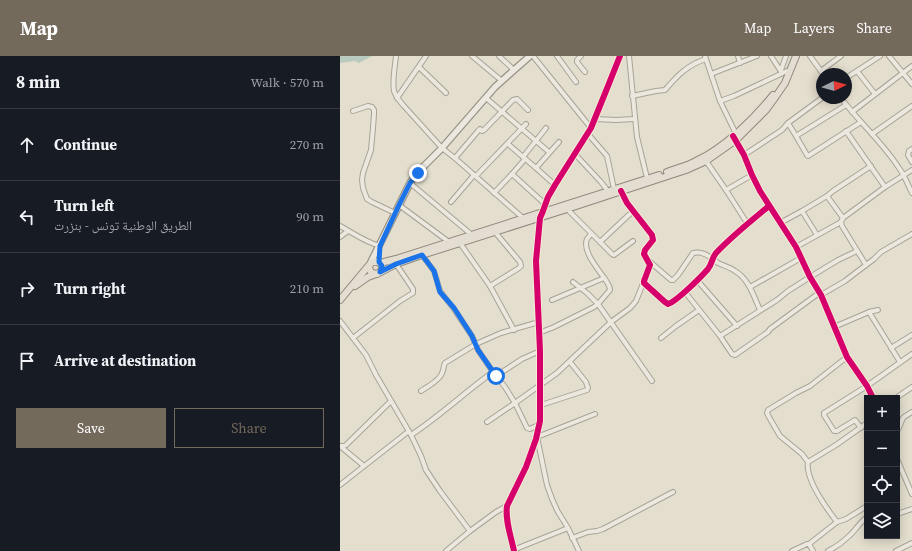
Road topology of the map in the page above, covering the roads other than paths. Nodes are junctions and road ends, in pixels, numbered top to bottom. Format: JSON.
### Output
{"nodes":[{"id":1,"x":396,"y":56,"type":"edge"},
{"id":2,"x":426,"y":56,"type":"edge"},
{"id":3,"x":472,"y":56,"type":"edge"},
{"id":4,"x":499,"y":56,"type":"edge"},
{"id":5,"x":531,"y":56,"type":"edge"},
{"id":6,"x":557,"y":56,"type":"edge"},
{"id":7,"x":581,"y":56,"type":"edge"},
{"id":8,"x":620,"y":56,"type":"edge"},
{"id":9,"x":629,"y":56,"type":"edge"},
{"id":10,"x":738,"y":56,"type":"edge"},
{"id":11,"x":757,"y":56,"type":"edge"},
{"id":12,"x":771,"y":56,"type":"edge"},
{"id":13,"x":786,"y":56,"type":"edge"},
{"id":14,"x":792,"y":56,"type":"edge"},
{"id":15,"x":796,"y":56,"type":"edge"},
{"id":16,"x":841,"y":56,"type":"edge"},
{"id":17,"x":880,"y":56,"type":"edge"},
{"id":18,"x":889,"y":56,"type":"edge"},
{"id":19,"x":705,"y":57,"type":"edge"},
{"id":20,"x":812,"y":57,"type":"edge"},
{"id":21,"x":740,"y":63,"type":"junction"},
{"id":22,"x":912,"y":66,"type":"edge"},
{"id":23,"x":419,"y":67,"type":"junction"},
{"id":24,"x":819,"y":68,"type":"edge"},
{"id":25,"x":827,"y":68,"type":"edge"},
{"id":26,"x":514,"y":70,"type":"junction"},
{"id":27,"x":783,"y":71,"type":"junction"},
{"id":28,"x":857,"y":71,"type":"junction"},
{"id":29,"x":585,"y":72,"type":"dead end"},
{"id":30,"x":903,"y":73,"type":"junction"},
{"id":31,"x":710,"y":74,"type":"junction"},
{"id":32,"x":852,"y":74,"type":"edge"},
{"id":33,"x":502,"y":81,"type":"junction"},
{"id":34,"x":576,"y":82,"type":"dead end"},
{"id":35,"x":912,"y":84,"type":"edge"},
{"id":36,"x":446,"y":93,"type":"dead end"},
{"id":37,"x":875,"y":94,"type":"junction"},
{"id":38,"x":632,"y":96,"type":"junction"},
{"id":39,"x":397,"y":98,"type":"junction"},
{"id":40,"x":486,"y":98,"type":"junction"},
{"id":41,"x":720,"y":101,"type":"junction"},
{"id":42,"x":816,"y":102,"type":"edge"},
{"id":43,"x":846,"y":105,"type":"joint"},
{"id":44,"x":912,"y":106,"type":"edge"},
{"id":45,"x":528,"y":110,"type":"dead end"},
{"id":46,"x":353,"y":111,"type":"dead end"},
{"id":47,"x":502,"y":111,"type":"junction"},
{"id":48,"x":852,"y":112,"type":"junction"},
{"id":49,"x":595,"y":119,"type":"junction"},
{"id":50,"x":634,"y":119,"type":"junction"},
{"id":51,"x":861,"y":122,"type":"junction"},
{"id":52,"x":788,"y":123,"type":"junction"},
{"id":53,"x":526,"y":124,"type":"dead end"},
{"id":54,"x":546,"y":128,"type":"dead end"},
{"id":55,"x":591,"y":128,"type":"junction"},
{"id":56,"x":521,"y":129,"type":"junction"},
{"id":57,"x":846,"y":131,"type":"junction"},
{"id":58,"x":588,"y":134,"type":"junction"},
{"id":59,"x":872,"y":134,"type":"junction"},
{"id":60,"x":796,"y":136,"type":"junction"},
{"id":61,"x":735,"y":137,"type":"junction"},
{"id":62,"x":536,"y":141,"type":"junction"},
{"id":63,"x":559,"y":142,"type":"dead end"},
{"id":64,"x":508,"y":144,"type":"junction"},
{"id":65,"x":442,"y":148,"type":"junction"},
{"id":66,"x":912,"y":148,"type":"edge"},
{"id":67,"x":549,"y":152,"type":"junction"},
{"id":68,"x":574,"y":153,"type":"junction"},
{"id":69,"x":744,"y":155,"type":"junction"},
{"id":70,"x":455,"y":158,"type":"junction"},
{"id":71,"x":524,"y":158,"type":"junction"},
{"id":72,"x":706,"y":161,"type":"junction"},
{"id":73,"x":912,"y":162,"type":"edge"},
{"id":74,"x":871,"y":166,"type":"junction"},
{"id":75,"x":536,"y":168,"type":"junction"},
{"id":76,"x":912,"y":170,"type":"edge"},
{"id":77,"x":512,"y":174,"type":"junction"},
{"id":78,"x":752,"y":175,"type":"junction"},
{"id":79,"x":904,"y":175,"type":"junction"},
{"id":80,"x":475,"y":176,"type":"junction"},
{"id":81,"x":647,"y":178,"type":"junction"},
{"id":82,"x":410,"y":183,"type":"junction"},
{"id":83,"x":555,"y":185,"type":"junction"},
{"id":84,"x":885,"y":187,"type":"junction"},
{"id":85,"x":611,"y":190,"type":"junction"},
{"id":86,"x":726,"y":190,"type":"junction"},
{"id":87,"x":621,"y":191,"type":"junction"},
{"id":88,"x":494,"y":193,"type":"junction"},
{"id":89,"x":912,"y":193,"type":"edge"},
{"id":90,"x":827,"y":196,"type":"junction"},
{"id":91,"x":451,"y":202,"type":"dead end"},
{"id":92,"x":545,"y":204,"type":"junction"},
{"id":93,"x":399,"y":205,"type":"junction"},
{"id":94,"x":769,"y":206,"type":"junction"},
{"id":95,"x":567,"y":210,"type":"junction"},
{"id":96,"x":543,"y":211,"type":"junction"},
{"id":97,"x":633,"y":211,"type":"junction"},
{"id":98,"x":802,"y":211,"type":"junction"},
{"id":99,"x":395,"y":213,"type":"junction"},
{"id":100,"x":523,"y":218,"type":"junction"},
{"id":101,"x":540,"y":218,"type":"junction"},
{"id":102,"x":842,"y":220,"type":"junction"},
{"id":103,"x":747,"y":223,"type":"junction"},
{"id":104,"x":780,"y":223,"type":"junction"},
{"id":105,"x":340,"y":226,"type":"edge"},
{"id":106,"x":348,"y":231,"type":"junction"},
{"id":107,"x":495,"y":232,"type":"junction"},
{"id":108,"x":591,"y":234,"type":"junction"},
{"id":109,"x":912,"y":234,"type":"edge"},
{"id":110,"x":472,"y":235,"type":"junction"},
{"id":111,"x":817,"y":235,"type":"junction"},
{"id":112,"x":340,"y":237,"type":"edge"},
{"id":113,"x":633,"y":241,"type":"dead end"},
{"id":114,"x":449,"y":242,"type":"junction"},
{"id":115,"x":600,"y":242,"type":"junction"},
{"id":116,"x":460,"y":243,"type":"junction"},
{"id":117,"x":380,"y":246,"type":"junction"},
{"id":118,"x":796,"y":247,"type":"junction"},
{"id":119,"x":858,"y":251,"type":"junction"},
{"id":120,"x":422,"y":255,"type":"junction"},
{"id":121,"x":712,"y":258,"type":"junction"},
{"id":122,"x":801,"y":258,"type":"junction"},
{"id":123,"x":648,"y":261,"type":"junction"},
{"id":124,"x":380,"y":262,"type":"junction"},
{"id":125,"x":370,"y":263,"type":"junction"},
{"id":126,"x":396,"y":264,"type":"junction"},
{"id":127,"x":866,"y":265,"type":"junction"},
{"id":128,"x":378,"y":274,"type":"junction"},
{"id":129,"x":810,"y":277,"type":"junction"},
{"id":130,"x":604,"y":278,"type":"junction"},
{"id":131,"x":697,"y":280,"type":"junction"},
{"id":132,"x":644,"y":281,"type":"junction"},
{"id":133,"x":573,"y":282,"type":"dead end"},
{"id":134,"x":490,"y":286,"type":"junction"},
{"id":135,"x":750,"y":287,"type":"junction"},
{"id":136,"x":580,"y":288,"type":"junction"},
{"id":137,"x":349,"y":290,"type":"junction"},
{"id":138,"x":685,"y":292,"type":"junction"},
{"id":139,"x":820,"y":294,"type":"junction"},
{"id":140,"x":340,"y":300,"type":"edge"},
{"id":141,"x":552,"y":300,"type":"dead end"},
{"id":142,"x":598,"y":304,"type":"junction"},
{"id":143,"x":699,"y":310,"type":"junction"},
{"id":144,"x":760,"y":310,"type":"junction"},
{"id":145,"x":878,"y":310,"type":"dead end"},
{"id":146,"x":868,"y":312,"type":"junction"},
{"id":147,"x":340,"y":321,"type":"edge"},
{"id":148,"x":539,"y":322,"type":"junction"},
{"id":149,"x":611,"y":322,"type":"junction"},
{"id":150,"x":737,"y":326,"type":"junction"},
{"id":151,"x":834,"y":326,"type":"junction"},
{"id":152,"x":514,"y":330,"type":"junction"},
{"id":153,"x":539,"y":333,"type":"junction"},
{"id":154,"x":912,"y":335,"type":"edge"},
{"id":155,"x":720,"y":336,"type":"junction"},
{"id":156,"x":353,"y":338,"type":"junction"},
{"id":157,"x":661,"y":338,"type":"dead end"},
{"id":158,"x":476,"y":344,"type":"junction"},
{"id":159,"x":891,"y":348,"type":"junction"},
{"id":160,"x":540,"y":351,"type":"junction"},
{"id":161,"x":912,"y":354,"type":"edge"},
{"id":162,"x":847,"y":357,"type":"junction"},
{"id":163,"x":570,"y":362,"type":"junction"},
{"id":164,"x":900,"y":362,"type":"junction"},
{"id":165,"x":494,"y":374,"type":"junction"},
{"id":166,"x":652,"y":381,"type":"dead end"},
{"id":167,"x":541,"y":384,"type":"junction"},
{"id":168,"x":867,"y":386,"type":"junction"},
{"id":169,"x":912,"y":387,"type":"edge"},
{"id":170,"x":421,"y":391,"type":"dead end"},
{"id":171,"x":872,"y":395,"type":"edge"},
{"id":172,"x":900,"y":395,"type":"edge"},
{"id":173,"x":391,"y":401,"type":"junction"},
{"id":174,"x":514,"y":403,"type":"junction"},
{"id":175,"x":541,"y":405,"type":"junction"},
{"id":176,"x":912,"y":412,"type":"edge"},
{"id":177,"x":595,"y":414,"type":"dead end"},
{"id":178,"x":487,"y":422,"type":"dead end"},
{"id":179,"x":540,"y":424,"type":"junction"},
{"id":180,"x":864,"y":426,"type":"edge"},
{"id":181,"x":900,"y":427,"type":"edge"},
{"id":182,"x":861,"y":428,"type":"junction"},
{"id":183,"x":410,"y":433,"type":"junction"},
{"id":184,"x":537,"y":438,"type":"junction"},
{"id":185,"x":340,"y":446,"type":"edge"},
{"id":186,"x":808,"y":462,"type":"junction"},
{"id":187,"x":364,"y":466,"type":"junction"},
{"id":188,"x":900,"y":466,"type":"edge"},
{"id":189,"x":340,"y":485,"type":"edge"},
{"id":190,"x":673,"y":492,"type":"dead end"},
{"id":191,"x":912,"y":494,"type":"edge"},
{"id":192,"x":507,"y":506,"type":"junction"},
{"id":193,"x":864,"y":508,"type":"edge"},
{"id":194,"x":912,"y":509,"type":"edge"},
{"id":195,"x":900,"y":513,"type":"edge"},
{"id":196,"x":864,"y":520,"type":"edge"},
{"id":197,"x":837,"y":522,"type":"junction"},
{"id":198,"x":568,"y":528,"type":"junction"},
{"id":199,"x":470,"y":531,"type":"junction"},
{"id":200,"x":572,"y":538,"type":"junction"},
{"id":201,"x":912,"y":543,"type":"edge"},
{"id":202,"x":809,"y":544,"type":"junction"},
{"id":203,"x":834,"y":550,"type":"edge"},
{"id":204,"x":446,"y":551,"type":"edge"},
{"id":205,"x":514,"y":551,"type":"edge"},
{"id":206,"x":578,"y":551,"type":"edge"},
{"id":207,"x":792,"y":551,"type":"edge"},
{"id":208,"x":813,"y":551,"type":"edge"},
{"id":209,"x":828,"y":551,"type":"edge"},
{"id":210,"x":896,"y":551,"type":"edge"}],
"edges":[{"from":1,"to":39,"type":"street"},
{"from":2,"to":23,"type":"street"},
{"from":3,"to":33,"type":"street"},
{"from":4,"to":26,"type":"street"},
{"from":5,"to":26,"type":"street"},
{"from":5,"to":55,"type":"street"},
{"from":6,"to":34,"type":"street"},
{"from":7,"to":29,"type":"street"},
{"from":8,"to":49,"type":"street"},
{"from":9,"to":38,"type":"street"},
{"from":10,"to":21,"type":"street"},
{"from":11,"to":21,"type":"street"},
{"from":12,"to":27,"type":"street"},
{"from":13,"to":27,"type":"street"},
{"from":14,"to":27,"type":"main road"},
{"from":15,"to":61,"type":"main road"},
{"from":16,"to":25,"type":"street"},
{"from":17,"to":28,"type":"street"},
{"from":18,"to":30,"type":"street"},
{"from":19,"to":31,"type":"street"},
{"from":19,"to":38,"type":"street"},
{"from":20,"to":24,"type":"street"},
{"from":21,"to":31,"type":"street"},
{"from":22,"to":30,"type":"street"},
{"from":23,"to":36,"type":"street"},
{"from":23,"to":39,"type":"street"},
{"from":26,"to":33,"type":"street"},
{"from":27,"to":41,"type":"street"},
{"from":27,"to":61,"type":"main road"},
{"from":28,"to":32,"type":"street"},
{"from":28,"to":37,"type":"street"},
{"from":30,"to":35,"type":"street"},
{"from":30,"to":37,"type":"street"},
{"from":31,"to":41,"type":"street"},
{"from":33,"to":40,"type":"street"},
{"from":37,"to":48,"type":"street"},
{"from":38,"to":50,"type":"street"},
{"from":39,"to":65,"type":"street"},
{"from":40,"to":47,"type":"street"},
{"from":40,"to":65,"type":"street"},
{"from":41,"to":61,"type":"street"},
{"from":42,"to":52,"type":"street"},
{"from":43,"to":48,"type":"street"},
{"from":43,"to":60,"type":"street"},
{"from":44,"to":59,"type":"street"},
{"from":45,"to":47,"type":"street"},
{"from":46,"to":99,"type":"street"},
{"from":47,"to":56,"type":"street"},
{"from":47,"to":70,"type":"street"},
{"from":48,"to":51,"type":"street"},
{"from":49,"to":50,"type":"street"},
{"from":49,"to":55,"type":"street"},
{"from":50,"to":81,"type":"street"},
{"from":51,"to":57,"type":"street"},
{"from":51,"to":59,"type":"street"},
{"from":52,"to":60,"type":"street"},
{"from":52,"to":69,"type":"street"},
{"from":53,"to":56,"type":"street"},
{"from":54,"to":62,"type":"street"},
{"from":55,"to":58,"type":"street"},
{"from":56,"to":62,"type":"street"},
{"from":56,"to":64,"type":"street"},
{"from":57,"to":60,"type":"street"},
{"from":57,"to":74,"type":"street"},
{"from":58,"to":68,"type":"street"},
{"from":58,"to":85,"type":"street"},
{"from":59,"to":79,"type":"street"},
{"from":61,"to":69,"type":"street"},
{"from":61,"to":72,"type":"main road"},
{"from":61,"to":81,"type":"main road"},
{"from":62,"to":67,"type":"street"},
{"from":62,"to":71,"type":"street"},
{"from":63,"to":67,"type":"street"},
{"from":64,"to":71,"type":"street"},
{"from":64,"to":80,"type":"street"},
{"from":65,"to":70,"type":"street"},
{"from":65,"to":82,"type":"street"},
{"from":66,"to":73,"type":"street"},
{"from":67,"to":75,"type":"street"},
{"from":68,"to":83,"type":"street"},
{"from":68,"to":85,"type":"street"},
{"from":69,"to":78,"type":"street"},
{"from":70,"to":80,"type":"street"},
{"from":71,"to":75,"type":"street"},
{"from":71,"to":77,"type":"street"},
{"from":72,"to":86,"type":"street"},
{"from":72,"to":87,"type":"main road"},
{"from":74,"to":84,"type":"street"},
{"from":74,"to":90,"type":"street"},
{"from":75,"to":83,"type":"street"},
{"from":76,"to":79,"type":"street"},
{"from":77,"to":88,"type":"street"},
{"from":77,"to":92,"type":"street"},
{"from":78,"to":86,"type":"street"},
{"from":78,"to":94,"type":"street"},
{"from":79,"to":84,"type":"street"},
{"from":79,"to":89,"type":"street"},
{"from":80,"to":88,"type":"street"},
{"from":80,"to":91,"type":"street"},
{"from":81,"to":85,"type":"main road"},
{"from":82,"to":93,"type":"street"},
{"from":82,"to":110,"type":"street"},
{"from":83,"to":92,"type":"street"},
{"from":84,"to":102,"type":"street"},
{"from":85,"to":96,"type":"main road"},
{"from":86,"to":103,"type":"street"},
{"from":87,"to":95,"type":"main road"},
{"from":87,"to":97,"type":"street"},
{"from":88,"to":100,"type":"street"},
{"from":90,"to":98,"type":"street"},
{"from":90,"to":102,"type":"street"},
{"from":92,"to":96,"type":"street"},
{"from":93,"to":99,"type":"street"},
{"from":93,"to":114,"type":"street"},
{"from":94,"to":103,"type":"street"},
{"from":94,"to":104,"type":"street"},
{"from":95,"to":101,"type":"main road"},
{"from":95,"to":108,"type":"street"},
{"from":96,"to":100,"type":"main road"},
{"from":96,"to":101,"type":"street"},
{"from":97,"to":115,"type":"street"},
{"from":97,"to":123,"type":"street"},
{"from":98,"to":104,"type":"street"},
{"from":98,"to":111,"type":"street"},
{"from":99,"to":117,"type":"street"},
{"from":100,"to":110,"type":"main road"},
{"from":101,"to":107,"type":"main road"},
{"from":101,"to":148,"type":"street"},
{"from":102,"to":111,"type":"street"},
{"from":102,"to":119,"type":"street"},
{"from":103,"to":121,"type":"street"},
{"from":104,"to":118,"type":"street"},
{"from":105,"to":106,"type":"street"},
{"from":106,"to":112,"type":"street"},
{"from":106,"to":117,"type":"street"},
{"from":107,"to":116,"type":"main road"},
{"from":107,"to":134,"type":"street"},
{"from":108,"to":115,"type":"street"},
{"from":108,"to":130,"type":"street"},
{"from":109,"to":127,"type":"street"},
{"from":110,"to":114,"type":"main road"},
{"from":111,"to":118,"type":"street"},
{"from":113,"to":115,"type":"street"},
{"from":114,"to":124,"type":"main road"},
{"from":116,"to":120,"type":"main road"},
{"from":116,"to":134,"type":"street"},
{"from":117,"to":124,"type":"street"},
{"from":117,"to":125,"type":"street"},
{"from":118,"to":122,"type":"street"},
{"from":119,"to":127,"type":"street"},
{"from":119,"to":129,"type":"street"},
{"from":120,"to":126,"type":"main road"},
{"from":120,"to":158,"type":"street"},
{"from":121,"to":123,"type":"street"},
{"from":121,"to":131,"type":"street"},
{"from":121,"to":135,"type":"street"},
{"from":122,"to":129,"type":"street"},
{"from":122,"to":135,"type":"street"},
{"from":123,"to":132,"type":"street"},
{"from":124,"to":125,"type":"main road"},
{"from":124,"to":128,"type":"main road"},
{"from":125,"to":128,"type":"main road"},
{"from":125,"to":137,"type":"main road"},
{"from":126,"to":128,"type":"main road"},
{"from":126,"to":156,"type":"street"},
{"from":127,"to":139,"type":"street"},
{"from":128,"to":137,"type":"main road"},
{"from":129,"to":139,"type":"street"},
{"from":129,"to":144,"type":"street"},
{"from":130,"to":136,"type":"street"},
{"from":130,"to":142,"type":"street"},
{"from":131,"to":138,"type":"street"},
{"from":131,"to":150,"type":"street"},
{"from":132,"to":138,"type":"street"},
{"from":132,"to":149,"type":"street"},
{"from":133,"to":136,"type":"street"},
{"from":134,"to":152,"type":"street"},
{"from":135,"to":144,"type":"street"},
{"from":136,"to":141,"type":"street"},
{"from":136,"to":142,"type":"street"},
{"from":137,"to":140,"type":"main road"},
{"from":138,"to":143,"type":"street"},
{"from":139,"to":151,"type":"street"},
{"from":139,"to":155,"type":"street"},
{"from":142,"to":149,"type":"street"},
{"from":142,"to":153,"type":"street"},
{"from":143,"to":155,"type":"street"},
{"from":143,"to":157,"type":"street"},
{"from":144,"to":150,"type":"street"},
{"from":145,"to":146,"type":"street"},
{"from":146,"to":151,"type":"street"},
{"from":146,"to":159,"type":"street"},
{"from":147,"to":156,"type":"street"},
{"from":148,"to":152,"type":"street"},
{"from":148,"to":153,"type":"street"},
{"from":149,"to":163,"type":"street"},
{"from":149,"to":166,"type":"street"},
{"from":150,"to":155,"type":"street"},
{"from":151,"to":162,"type":"street"},
{"from":152,"to":158,"type":"street"},
{"from":153,"to":160,"type":"street"},
{"from":154,"to":159,"type":"street"},
{"from":156,"to":173,"type":"street"},
{"from":158,"to":165,"type":"street"},
{"from":158,"to":170,"type":"street"},
{"from":159,"to":164,"type":"street"},
{"from":160,"to":165,"type":"street"},
{"from":160,"to":167,"type":"street"},
{"from":161,"to":164,"type":"street"},
{"from":162,"to":168,"type":"street"},
{"from":162,"to":186,"type":"street"},
{"from":163,"to":167,"type":"street"},
{"from":163,"to":175,"type":"street"},
{"from":164,"to":168,"type":"street"},
{"from":165,"to":174,"type":"street"},
{"from":165,"to":183,"type":"street"},
{"from":167,"to":174,"type":"street"},
{"from":167,"to":175,"type":"street"},
{"from":168,"to":171,"type":"street"},
{"from":168,"to":182,"type":"street"},
{"from":169,"to":172,"type":"street"},
{"from":173,"to":183,"type":"street"},
{"from":173,"to":185,"type":"street"},
{"from":174,"to":178,"type":"street"},
{"from":174,"to":179,"type":"street"},
{"from":175,"to":179,"type":"street"},
{"from":176,"to":181,"type":"street"},
{"from":177,"to":184,"type":"street"},
{"from":179,"to":184,"type":"street"},
{"from":180,"to":182,"type":"street"},
{"from":182,"to":186,"type":"street"},
{"from":183,"to":187,"type":"street"},
{"from":183,"to":199,"type":"street"},
{"from":184,"to":192,"type":"street"},
{"from":184,"to":198,"type":"street"},
{"from":185,"to":187,"type":"street"},
{"from":186,"to":197,"type":"street"},
{"from":187,"to":189,"type":"street"},
{"from":188,"to":191,"type":"street"},
{"from":190,"to":200,"type":"street"},
{"from":192,"to":199,"type":"street"},
{"from":192,"to":205,"type":"street"},
{"from":193,"to":197,"type":"street"},
{"from":194,"to":195,"type":"street"},
{"from":196,"to":203,"type":"street"},
{"from":197,"to":202,"type":"street"},
{"from":198,"to":200,"type":"street"},
{"from":198,"to":205,"type":"street"},
{"from":199,"to":204,"type":"street"},
{"from":200,"to":206,"type":"street"},
{"from":201,"to":210,"type":"street"},
{"from":202,"to":207,"type":"street"},
{"from":202,"to":208,"type":"street"},
{"from":203,"to":209,"type":"street"}]}
